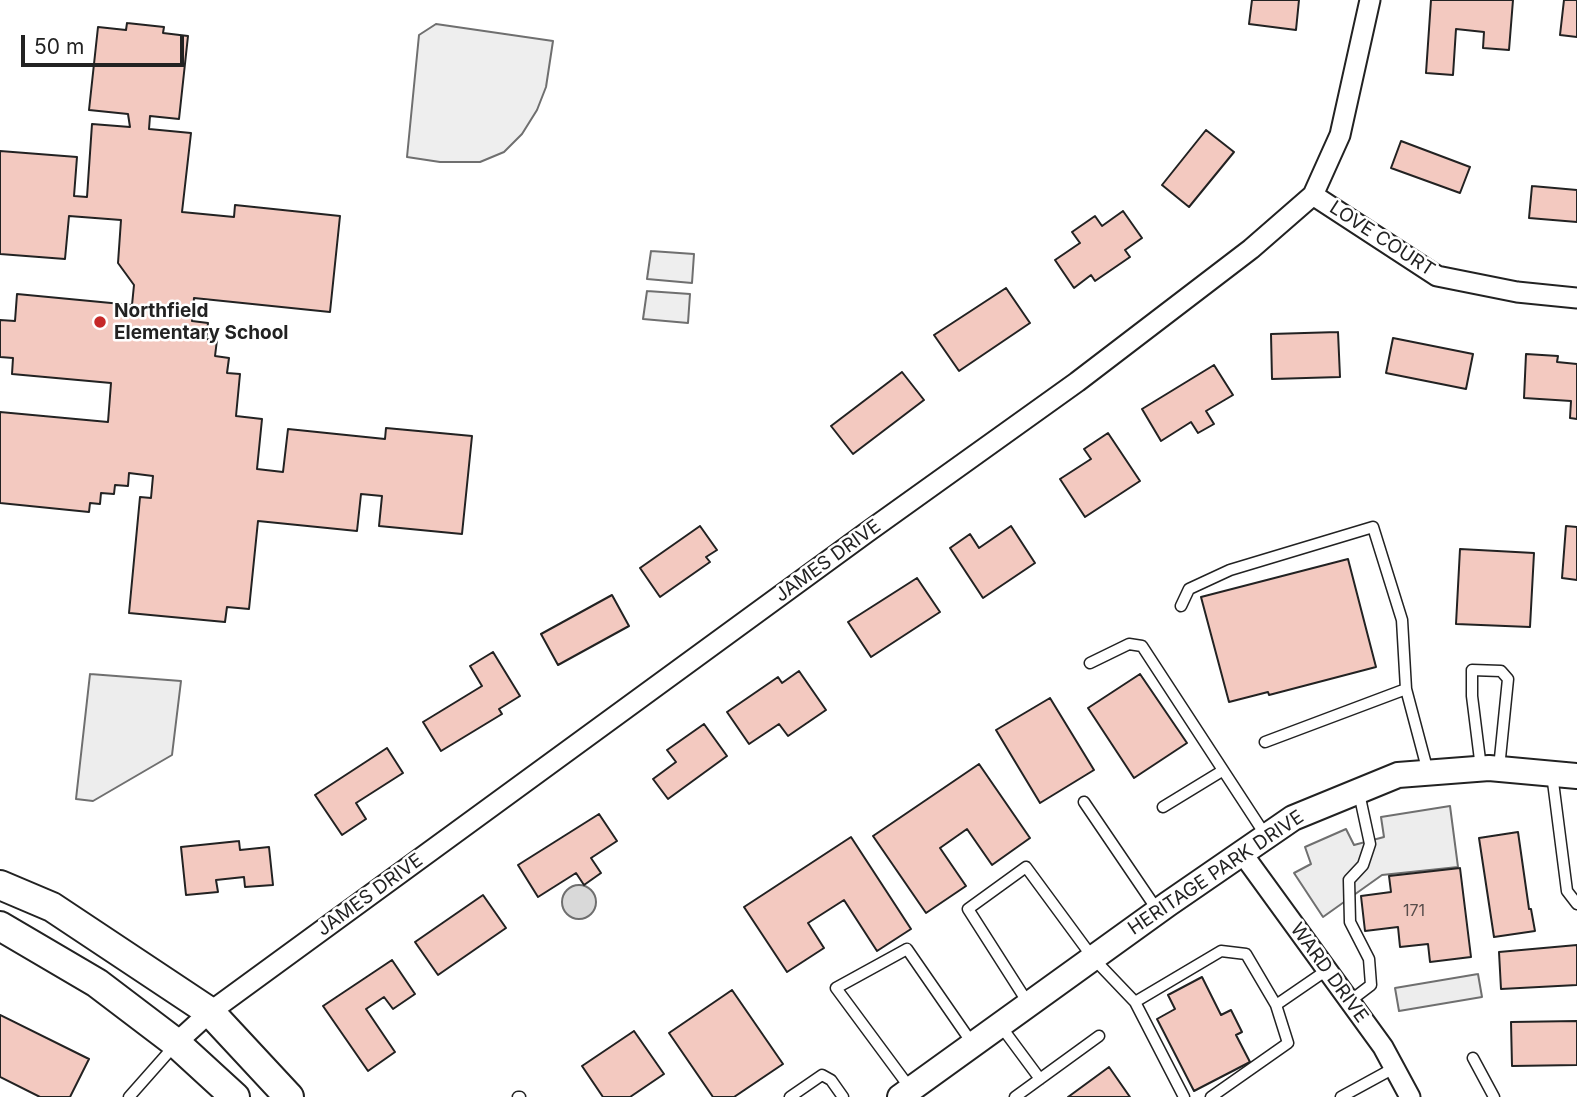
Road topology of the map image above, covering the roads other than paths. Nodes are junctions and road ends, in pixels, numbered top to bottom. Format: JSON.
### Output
{"nodes":[{"id":1,"x":1370,"y":0,"type":"edge"},
{"id":2,"x":1313,"y":195,"type":"junction"},
{"id":3,"x":1577,"y":298,"type":"edge"},
{"id":4,"x":1181,"y":606,"type":"dead end"},
{"id":5,"x":1090,"y":663,"type":"dead end"},
{"id":6,"x":1406,"y":689,"type":"junction"},
{"id":7,"x":1265,"y":742,"type":"dead end"},
{"id":8,"x":1490,"y":768,"type":"junction"},
{"id":9,"x":1222,"y":771,"type":"junction"},
{"id":10,"x":1428,"y":773,"type":"junction"},
{"id":11,"x":1552,"y":774,"type":"junction"},
{"id":12,"x":1577,"y":776,"type":"edge"},
{"id":13,"x":1359,"y":791,"type":"junction"},
{"id":14,"x":1084,"y":803,"type":"dead end"},
{"id":15,"x":1163,"y":807,"type":"dead end"},
{"id":16,"x":1266,"y":836,"type":"junction"},
{"id":17,"x":1242,"y":853,"type":"junction"},
{"id":18,"x":0,"y":885,"type":"edge"},
{"id":19,"x":1577,"y":904,"type":"edge"},
{"id":20,"x":1158,"y":911,"type":"junction"},
{"id":21,"x":0,"y":926,"type":"edge"},
{"id":22,"x":1093,"y":958,"type":"junction"},
{"id":23,"x":1327,"y":970,"type":"junction"},
{"id":24,"x":1350,"y":1001,"type":"junction"},
{"id":25,"x":1135,"y":1002,"type":"junction"},
{"id":26,"x":1028,"y":1003,"type":"junction"},
{"id":27,"x":1276,"y":1005,"type":"junction"},
{"id":28,"x":210,"y":1012,"type":"junction"},
{"id":29,"x":1000,"y":1024,"type":"junction"},
{"id":30,"x":1099,"y":1036,"type":"dead end"},
{"id":31,"x":176,"y":1043,"type":"junction"},
{"id":32,"x":973,"y":1044,"type":"junction"},
{"id":33,"x":1473,"y":1058,"type":"dead end"},
{"id":34,"x":1394,"y":1068,"type":"junction"},
{"id":35,"x":1040,"y":1079,"type":"junction"},
{"id":36,"x":909,"y":1095,"type":"edge"},
{"id":37,"x":130,"y":1097,"type":"edge"},
{"id":38,"x":235,"y":1097,"type":"edge"},
{"id":39,"x":289,"y":1097,"type":"edge"},
{"id":40,"x":790,"y":1097,"type":"edge"},
{"id":41,"x":843,"y":1097,"type":"edge"},
{"id":42,"x":1015,"y":1097,"type":"edge"},
{"id":43,"x":1184,"y":1097,"type":"edge"},
{"id":44,"x":1211,"y":1097,"type":"edge"},
{"id":45,"x":1341,"y":1097,"type":"edge"},
{"id":46,"x":1410,"y":1097,"type":"edge"},
{"id":47,"x":1494,"y":1097,"type":"edge"}],
"edges":[{"from":1,"to":2,"type":"street","name":"JAMES DRIVE"},
{"from":2,"to":3,"type":"street","name":"LOVE COURT"},
{"from":2,"to":28,"type":"street","name":"JAMES DRIVE"},
{"from":4,"to":6,"type":"lane"},
{"from":5,"to":9,"type":"lane"},
{"from":6,"to":7,"type":"lane"},
{"from":6,"to":10,"type":"lane"},
{"from":8,"to":8,"type":"lane"},
{"from":8,"to":10,"type":"street","name":"HERITAGE PARK DRIVE"},
{"from":8,"to":11,"type":"street","name":"HERITAGE PARK DRIVE"},
{"from":9,"to":15,"type":"lane"},
{"from":9,"to":16,"type":"lane"},
{"from":10,"to":13,"type":"street","name":"HERITAGE PARK DRIVE"},
{"from":11,"to":12,"type":"street","name":"HERITAGE PARK DRIVE"},
{"from":11,"to":19,"type":"lane"},
{"from":13,"to":16,"type":"street","name":"HERITAGE PARK DRIVE"},
{"from":13,"to":24,"type":"lane"},
{"from":14,"to":20,"type":"lane"},
{"from":16,"to":17,"type":"street","name":"HERITAGE PARK DRIVE"},
{"from":17,"to":20,"type":"street","name":"HERITAGE PARK DRIVE"},
{"from":17,"to":23,"type":"street","name":"WARD DRIVE"},
{"from":18,"to":28,"type":"main road"},
{"from":20,"to":22,"type":"street","name":"HERITAGE PARK DRIVE"},
{"from":21,"to":31,"type":"main road"},
{"from":22,"to":25,"type":"lane"},
{"from":22,"to":26,"type":"street","name":"HERITAGE PARK DRIVE"},
{"from":22,"to":26,"type":"lane"},
{"from":23,"to":24,"type":"street","name":"WARD DRIVE"},
{"from":23,"to":27,"type":"lane"},
{"from":24,"to":34,"type":"street","name":"WARD DRIVE"},
{"from":25,"to":27,"type":"lane"},
{"from":25,"to":43,"type":"lane"},
{"from":26,"to":29,"type":"street","name":"HERITAGE PARK DRIVE"},
{"from":27,"to":44,"type":"lane"},
{"from":28,"to":31,"type":"street","name":"JAMES DRIVE"},
{"from":28,"to":39,"type":"main road"},
{"from":29,"to":32,"type":"street","name":"HERITAGE PARK DRIVE"},
{"from":29,"to":35,"type":"lane"},
{"from":30,"to":35,"type":"lane"},
{"from":31,"to":37,"type":"lane"},
{"from":31,"to":38,"type":"main road"},
{"from":32,"to":36,"type":"street","name":"HERITAGE PARK DRIVE"},
{"from":32,"to":36,"type":"lane"},
{"from":33,"to":47,"type":"lane"},
{"from":34,"to":45,"type":"lane"},
{"from":34,"to":46,"type":"street","name":"WARD DRIVE"},
{"from":35,"to":42,"type":"lane"},
{"from":40,"to":41,"type":"lane"}]}
